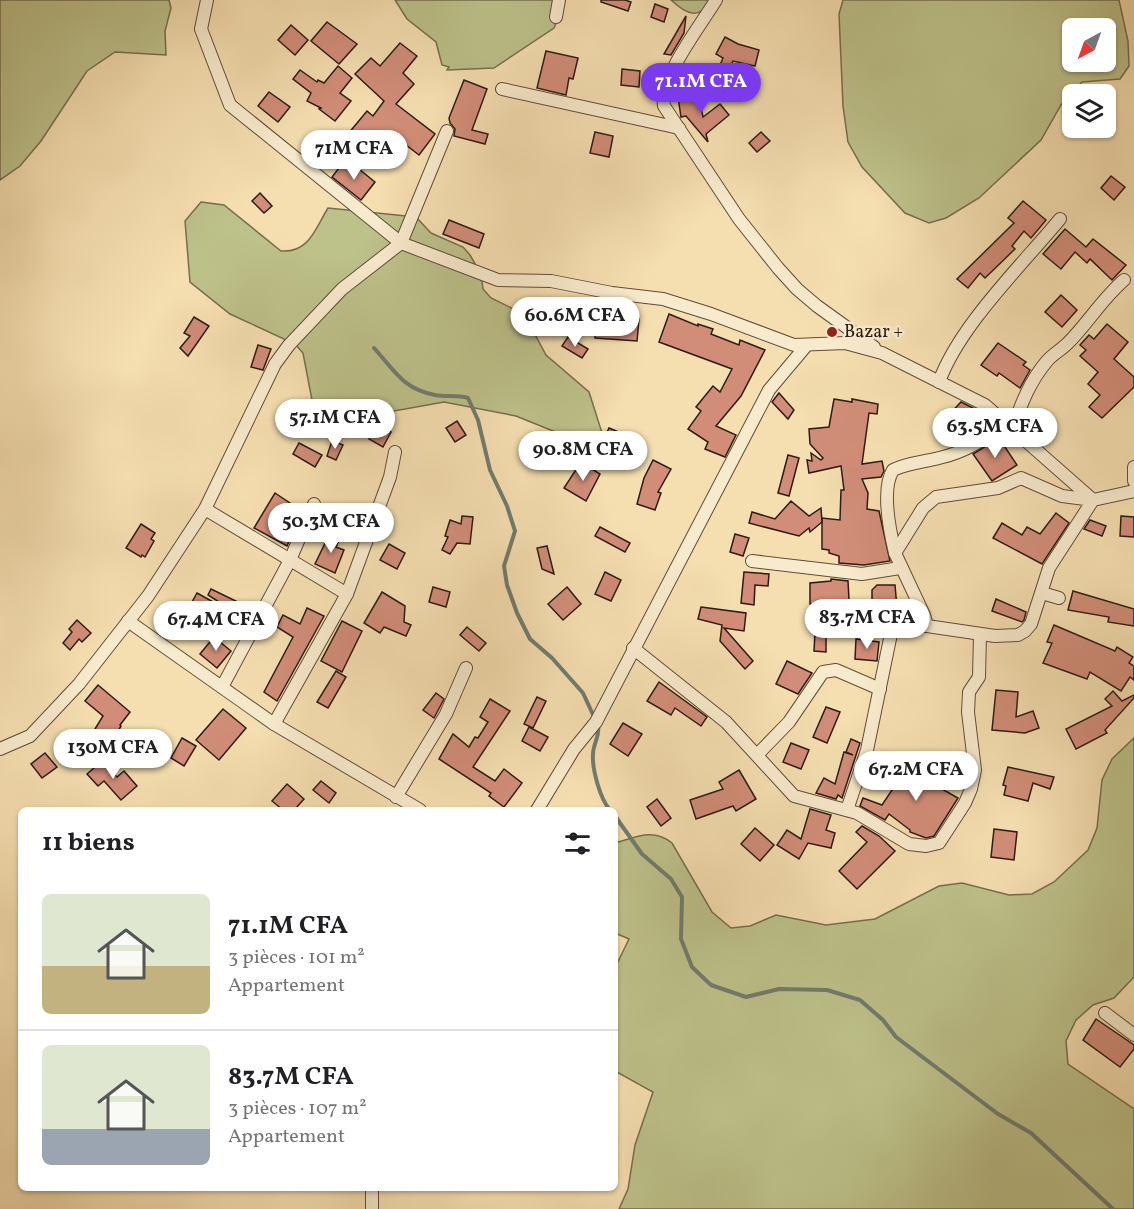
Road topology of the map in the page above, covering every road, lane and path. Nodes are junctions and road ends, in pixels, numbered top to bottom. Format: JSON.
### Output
{"nodes":[{"id":1,"x":207,"y":0,"type":"edge"},
{"id":2,"x":559,"y":0,"type":"edge"},
{"id":3,"x":716,"y":0,"type":"edge"},
{"id":4,"x":556,"y":17,"type":"dead end"},
{"id":5,"x":502,"y":89,"type":"dead end"},
{"id":6,"x":679,"y":128,"type":"junction"},
{"id":7,"x":447,"y":131,"type":"dead end"},
{"id":8,"x":1060,"y":219,"type":"dead end"},
{"id":9,"x":401,"y":243,"type":"junction"},
{"id":10,"x":1124,"y":280,"type":"dead end"},
{"id":11,"x":806,"y":346,"type":"junction"},
{"id":12,"x":882,"y":353,"type":"junction"},
{"id":13,"x":939,"y":382,"type":"junction"},
{"id":14,"x":1010,"y":425,"type":"junction"},
{"id":15,"x":395,"y":452,"type":"dead end"},
{"id":16,"x":1134,"y":467,"type":"edge"},
{"id":17,"x":1134,"y":481,"type":"edge"},
{"id":18,"x":1134,"y":491,"type":"edge"},
{"id":19,"x":1093,"y":500,"type":"junction"},
{"id":20,"x":314,"y":504,"type":"dead end"},
{"id":21,"x":205,"y":509,"type":"junction"},
{"id":22,"x":895,"y":553,"type":"junction"},
{"id":23,"x":290,"y":560,"type":"junction"},
{"id":24,"x":752,"y":561,"type":"dead end"},
{"id":25,"x":900,"y":568,"type":"junction"},
{"id":26,"x":347,"y":594,"type":"junction"},
{"id":27,"x":1042,"y":594,"type":"junction"},
{"id":28,"x":1059,"y":598,"type":"dead end"},
{"id":29,"x":128,"y":621,"type":"junction"},
{"id":30,"x":927,"y":626,"type":"junction"},
{"id":31,"x":980,"y":635,"type":"junction"},
{"id":32,"x":633,"y":648,"type":"junction"},
{"id":33,"x":466,"y":668,"type":"dead end"},
{"id":34,"x":222,"y":687,"type":"junction"},
{"id":35,"x":880,"y":689,"type":"junction"},
{"id":36,"x":274,"y":724,"type":"junction"},
{"id":37,"x":0,"y":749,"type":"edge"},
{"id":38,"x":757,"y":755,"type":"junction"},
{"id":39,"x":396,"y":797,"type":"junction"},
{"id":40,"x":414,"y":807,"type":"edge"},
{"id":41,"x":539,"y":807,"type":"edge"},
{"id":42,"x":847,"y":810,"type":"junction"},
{"id":43,"x":1105,"y":1013,"type":"dead end"},
{"id":44,"x":1134,"y":1035,"type":"edge"},
{"id":45,"x":372,"y":1191,"type":"edge"},
{"id":46,"x":372,"y":1209,"type":"edge"}],
"edges":[{"from":1,"to":9,"type":"street"},
{"from":2,"to":4,"type":"street"},
{"from":3,"to":6,"type":"street"},
{"from":5,"to":6,"type":"street"},
{"from":6,"to":12,"type":"street"},
{"from":7,"to":9,"type":"street"},
{"from":8,"to":13,"type":"street"},
{"from":9,"to":11,"type":"street"},
{"from":9,"to":21,"type":"street"},
{"from":10,"to":14,"type":"street"},
{"from":11,"to":12,"type":"street"},
{"from":11,"to":32,"type":"street"},
{"from":12,"to":13,"type":"street"},
{"from":13,"to":14,"type":"street"},
{"from":14,"to":19,"type":"street"},
{"from":14,"to":22,"type":"street"},
{"from":15,"to":26,"type":"street"},
{"from":16,"to":17,"type":"street"},
{"from":18,"to":19,"type":"street"},
{"from":19,"to":22,"type":"street"},
{"from":19,"to":27,"type":"street"},
{"from":20,"to":23,"type":"street"},
{"from":21,"to":23,"type":"street"},
{"from":21,"to":29,"type":"street"},
{"from":22,"to":25,"type":"street"},
{"from":23,"to":26,"type":"street"},
{"from":23,"to":34,"type":"street"},
{"from":24,"to":25,"type":"street"},
{"from":25,"to":30,"type":"street"},
{"from":26,"to":36,"type":"street"},
{"from":27,"to":28,"type":"street"},
{"from":27,"to":31,"type":"street"},
{"from":29,"to":34,"type":"street"},
{"from":29,"to":37,"type":"street"},
{"from":30,"to":31,"type":"street"},
{"from":30,"to":35,"type":"street"},
{"from":31,"to":42,"type":"street"},
{"from":32,"to":38,"type":"street"},
{"from":32,"to":41,"type":"street"},
{"from":33,"to":39,"type":"street"},
{"from":34,"to":36,"type":"street"},
{"from":35,"to":38,"type":"street"},
{"from":35,"to":42,"type":"street"},
{"from":36,"to":39,"type":"street"},
{"from":38,"to":42,"type":"street"},
{"from":39,"to":40,"type":"street"},
{"from":43,"to":44,"type":"street"},
{"from":45,"to":46,"type":"street"}]}
